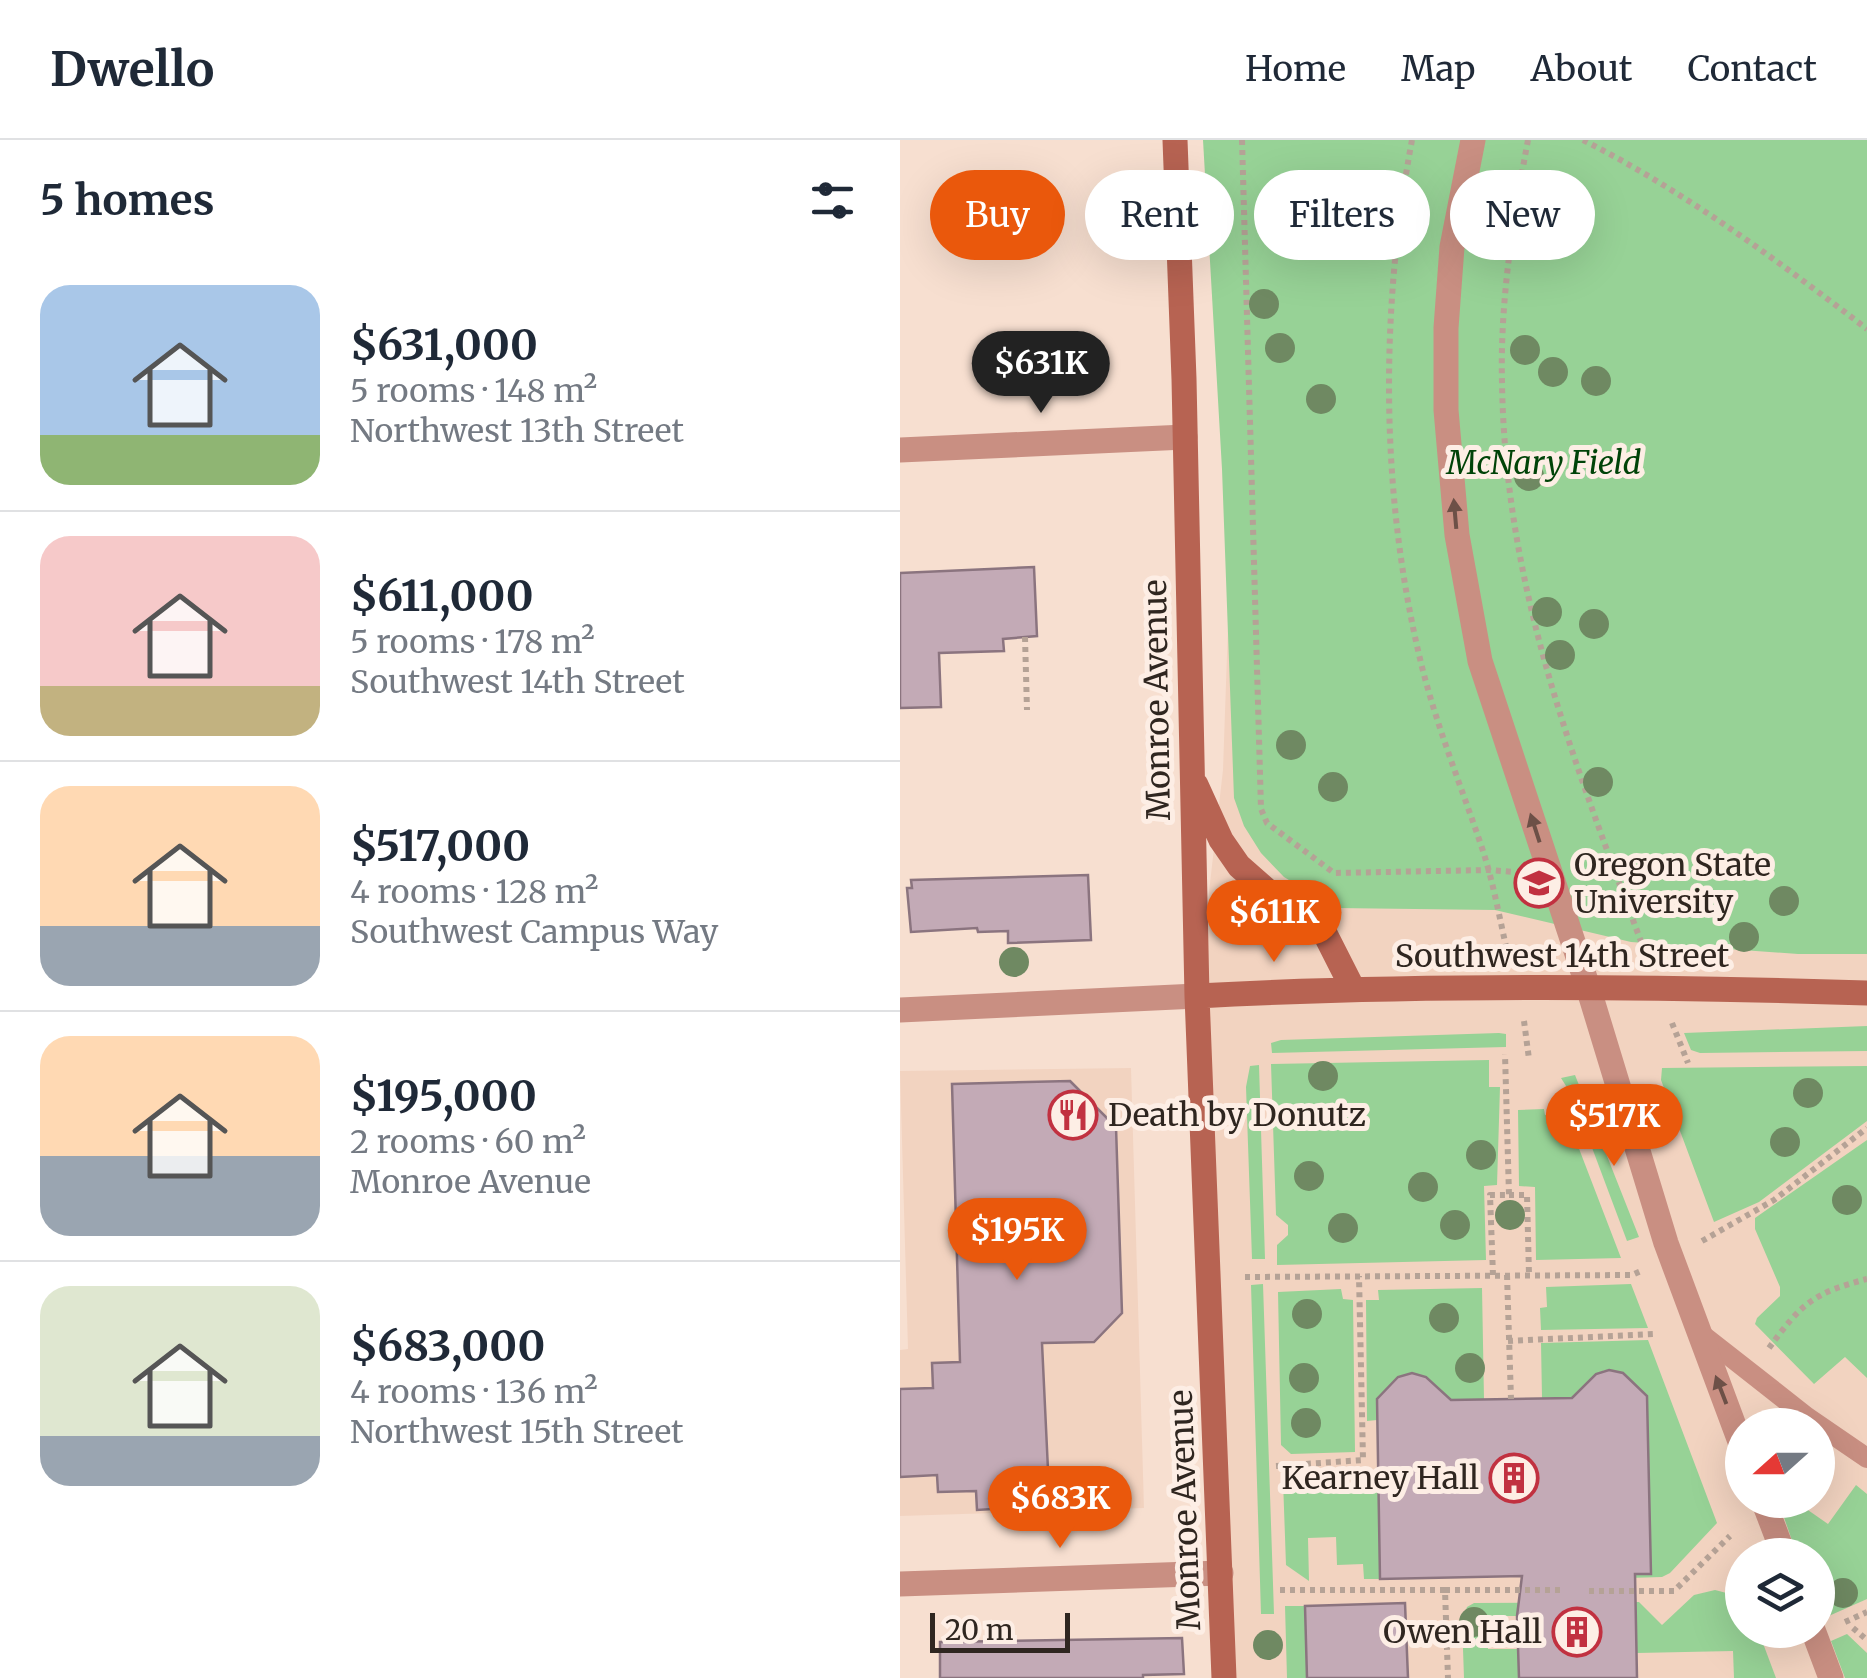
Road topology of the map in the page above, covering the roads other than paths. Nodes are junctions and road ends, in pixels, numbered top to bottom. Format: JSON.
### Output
{"nodes":[{"id":1,"x":1175,"y":140,"type":"edge"},
{"id":2,"x":1473,"y":140,"type":"edge"},
{"id":3,"x":1185,"y":437,"type":"junction"},
{"id":4,"x":900,"y":450,"type":"edge"},
{"id":5,"x":1191,"y":775,"type":"junction"},
{"id":6,"x":1588,"y":986,"type":"junction"},
{"id":7,"x":1353,"y":989,"type":"junction"},
{"id":8,"x":1867,"y":993,"type":"edge"},
{"id":9,"x":1197,"y":996,"type":"junction"},
{"id":10,"x":900,"y":1010,"type":"edge"},
{"id":11,"x":1700,"y":1332,"type":"junction"},
{"id":12,"x":1728,"y":1408,"type":"edge"},
{"id":13,"x":1867,"y":1458,"type":"edge"},
{"id":14,"x":1221,"y":1572,"type":"junction"},
{"id":15,"x":900,"y":1584,"type":"edge"},
{"id":16,"x":1820,"y":1648,"type":"edge"},
{"id":17,"x":1224,"y":1678,"type":"edge"},
{"id":18,"x":1832,"y":1678,"type":"edge"}],
"edges":[{"from":1,"to":3,"type":"main road","name":"Monroe Avenue"},
{"from":6,"to":2,"type":"street","one_way":true},
{"from":3,"to":4,"type":"street"},
{"from":3,"to":5,"type":"main road","name":"Monroe Avenue"},
{"from":5,"to":7,"type":"main road"},
{"from":5,"to":9,"type":"main road","name":"Monroe Avenue"},
{"from":6,"to":7,"type":"main road","name":"Southwest 14th Street"},
{"from":6,"to":8,"type":"main road","name":"Southwest 14th Street"},
{"from":6,"to":11,"type":"street"},
{"from":7,"to":9,"type":"main road","name":"Southwest 14th Street"},
{"from":9,"to":10,"type":"street"},
{"from":9,"to":14,"type":"main road","name":"Monroe Avenue"},
{"from":12,"to":11,"type":"street","one_way":true},
{"from":11,"to":13,"type":"lane"},
{"from":14,"to":15,"type":"street"},
{"from":14,"to":17,"type":"main road","name":"Monroe Avenue"},
{"from":16,"to":18,"type":"street"}]}
